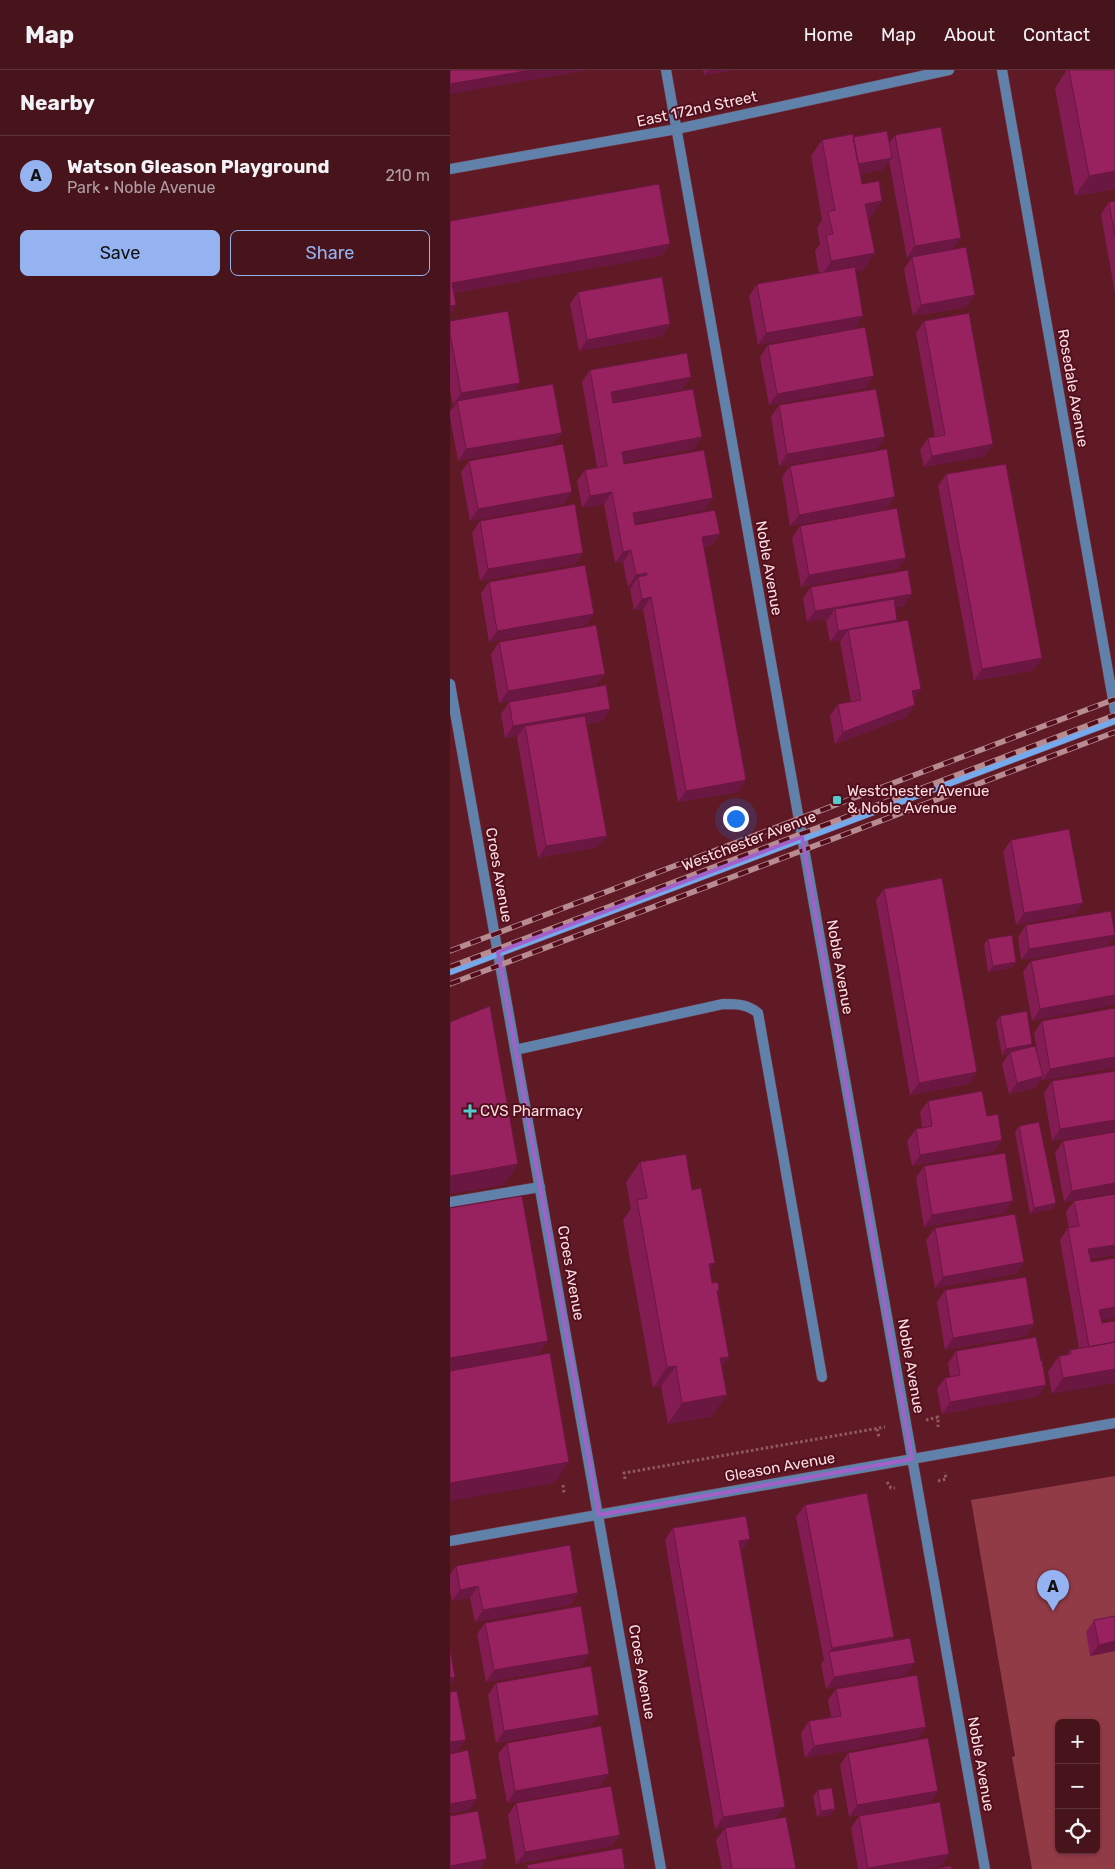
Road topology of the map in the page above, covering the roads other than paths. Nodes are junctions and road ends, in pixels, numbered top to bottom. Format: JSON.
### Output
{"nodes":[{"id":1,"x":666,"y":70,"type":"edge"},
{"id":2,"x":949,"y":70,"type":"edge"},
{"id":3,"x":1002,"y":70,"type":"edge"},
{"id":4,"x":677,"y":130,"type":"junction"},
{"id":5,"x":450,"y":169,"type":"edge"},
{"id":6,"x":450,"y":684,"type":"edge"},
{"id":7,"x":1115,"y":711,"type":"edge"},
{"id":8,"x":1115,"y":719,"type":"edge"},
{"id":9,"x":802,"y":837,"type":"junction"},
{"id":10,"x":498,"y":952,"type":"junction"},
{"id":11,"x":450,"y":970,"type":"edge"},
{"id":12,"x":515,"y":1050,"type":"junction"},
{"id":13,"x":540,"y":1187,"type":"junction"},
{"id":14,"x":450,"y":1202,"type":"edge"},
{"id":15,"x":822,"y":1377,"type":"dead end"},
{"id":16,"x":1115,"y":1423,"type":"edge"},
{"id":17,"x":912,"y":1459,"type":"junction"},
{"id":18,"x":599,"y":1515,"type":"junction"},
{"id":19,"x":450,"y":1541,"type":"edge"},
{"id":20,"x":661,"y":1869,"type":"edge"},
{"id":21,"x":985,"y":1869,"type":"edge"}],
"edges":[{"from":1,"to":4,"type":"street","name":"Noble Avenue"},
{"from":2,"to":4,"type":"street","name":"East 172nd Street"},
{"from":3,"to":7,"type":"street","name":"Rosedale Avenue"},
{"from":4,"to":5,"type":"street","name":"East 172nd Street"},
{"from":4,"to":9,"type":"street","name":"Noble Avenue"},
{"from":6,"to":10,"type":"street","name":"Croes Avenue"},
{"from":8,"to":9,"type":"main road","name":"Westchester Avenue"},
{"from":9,"to":10,"type":"main road","name":"Westchester Avenue"},
{"from":9,"to":17,"type":"street","name":"Noble Avenue"},
{"from":10,"to":11,"type":"main road","name":"Westchester Avenue"},
{"from":10,"to":12,"type":"street","name":"Croes Avenue"},
{"from":12,"to":13,"type":"street","name":"Croes Avenue"},
{"from":12,"to":15,"type":"street"},
{"from":13,"to":14,"type":"street"},
{"from":13,"to":18,"type":"street","name":"Croes Avenue"},
{"from":16,"to":17,"type":"street","name":"Gleason Avenue"},
{"from":17,"to":18,"type":"street","name":"Gleason Avenue"},
{"from":17,"to":21,"type":"street","name":"Noble Avenue"},
{"from":18,"to":19,"type":"street","name":"Gleason Avenue"},
{"from":18,"to":20,"type":"street","name":"Croes Avenue"}]}
